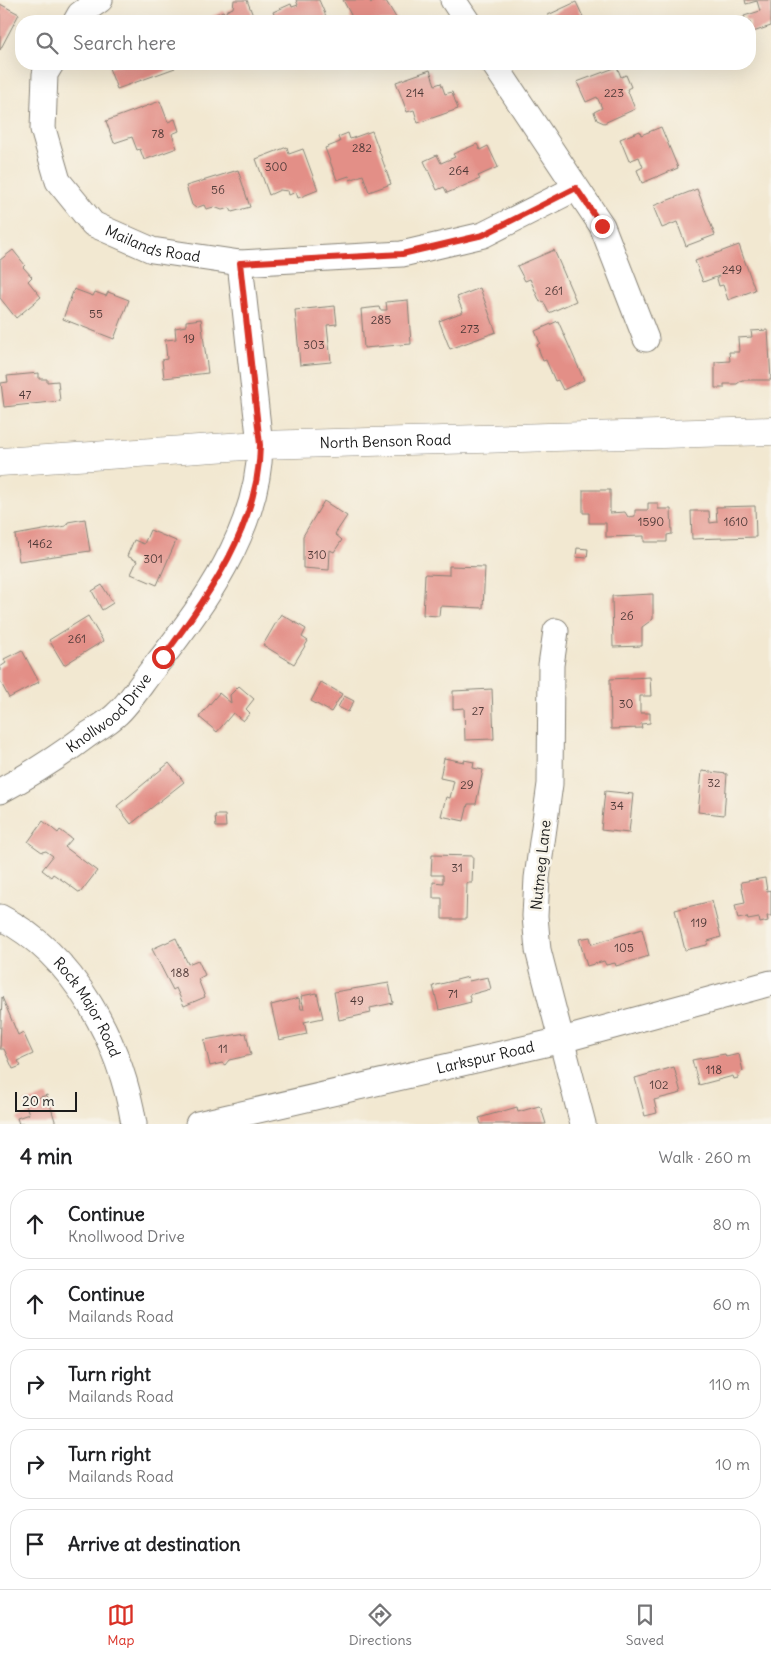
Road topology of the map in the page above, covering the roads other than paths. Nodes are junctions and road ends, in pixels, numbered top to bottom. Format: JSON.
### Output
{"nodes":[{"id":1,"x":100,"y":0,"type":"edge"},
{"id":2,"x":453,"y":0,"type":"edge"},
{"id":3,"x":79,"y":15,"type":"edge"},
{"id":4,"x":462,"y":15,"type":"edge"},
{"id":5,"x":46,"y":70,"type":"edge"},
{"id":6,"x":498,"y":70,"type":"edge"},
{"id":7,"x":576,"y":188,"type":"junction"},
{"id":8,"x":240,"y":263,"type":"junction"},
{"id":9,"x":646,"y":339,"type":"dead end"},
{"id":10,"x":771,"y":431,"type":"edge"},
{"id":11,"x":260,"y":445,"type":"junction"},
{"id":12,"x":0,"y":462,"type":"edge"},
{"id":13,"x":556,"y":631,"type":"dead end"},
{"id":14,"x":0,"y":791,"type":"edge"},
{"id":15,"x":0,"y":917,"type":"edge"},
{"id":16,"x":771,"y":983,"type":"edge"},
{"id":17,"x":562,"y":1040,"type":"junction"},
{"id":18,"x":134,"y":1124,"type":"edge"},
{"id":19,"x":198,"y":1124,"type":"edge"},
{"id":20,"x":583,"y":1124,"type":"edge"}],
"edges":[{"from":1,"to":3,"type":"street"},
{"from":2,"to":4,"type":"street"},
{"from":5,"to":8,"type":"street","name":"Mailands Road"},
{"from":6,"to":7,"type":"street"},
{"from":7,"to":8,"type":"street","name":"Mailands Road"},
{"from":7,"to":9,"type":"street"},
{"from":8,"to":11,"type":"street"},
{"from":10,"to":11,"type":"main road","name":"North Benson Road"},
{"from":11,"to":12,"type":"main road","name":"North Benson Road"},
{"from":11,"to":14,"type":"street","name":"Knollwood Drive"},
{"from":13,"to":17,"type":"street","name":"Nutmeg Lane"},
{"from":15,"to":18,"type":"street","name":"Rock Major Road"},
{"from":16,"to":17,"type":"street","name":"Larkspur Road"},
{"from":17,"to":19,"type":"street","name":"Larkspur Road"},
{"from":17,"to":20,"type":"street","name":"Nutmeg Lane"}]}
